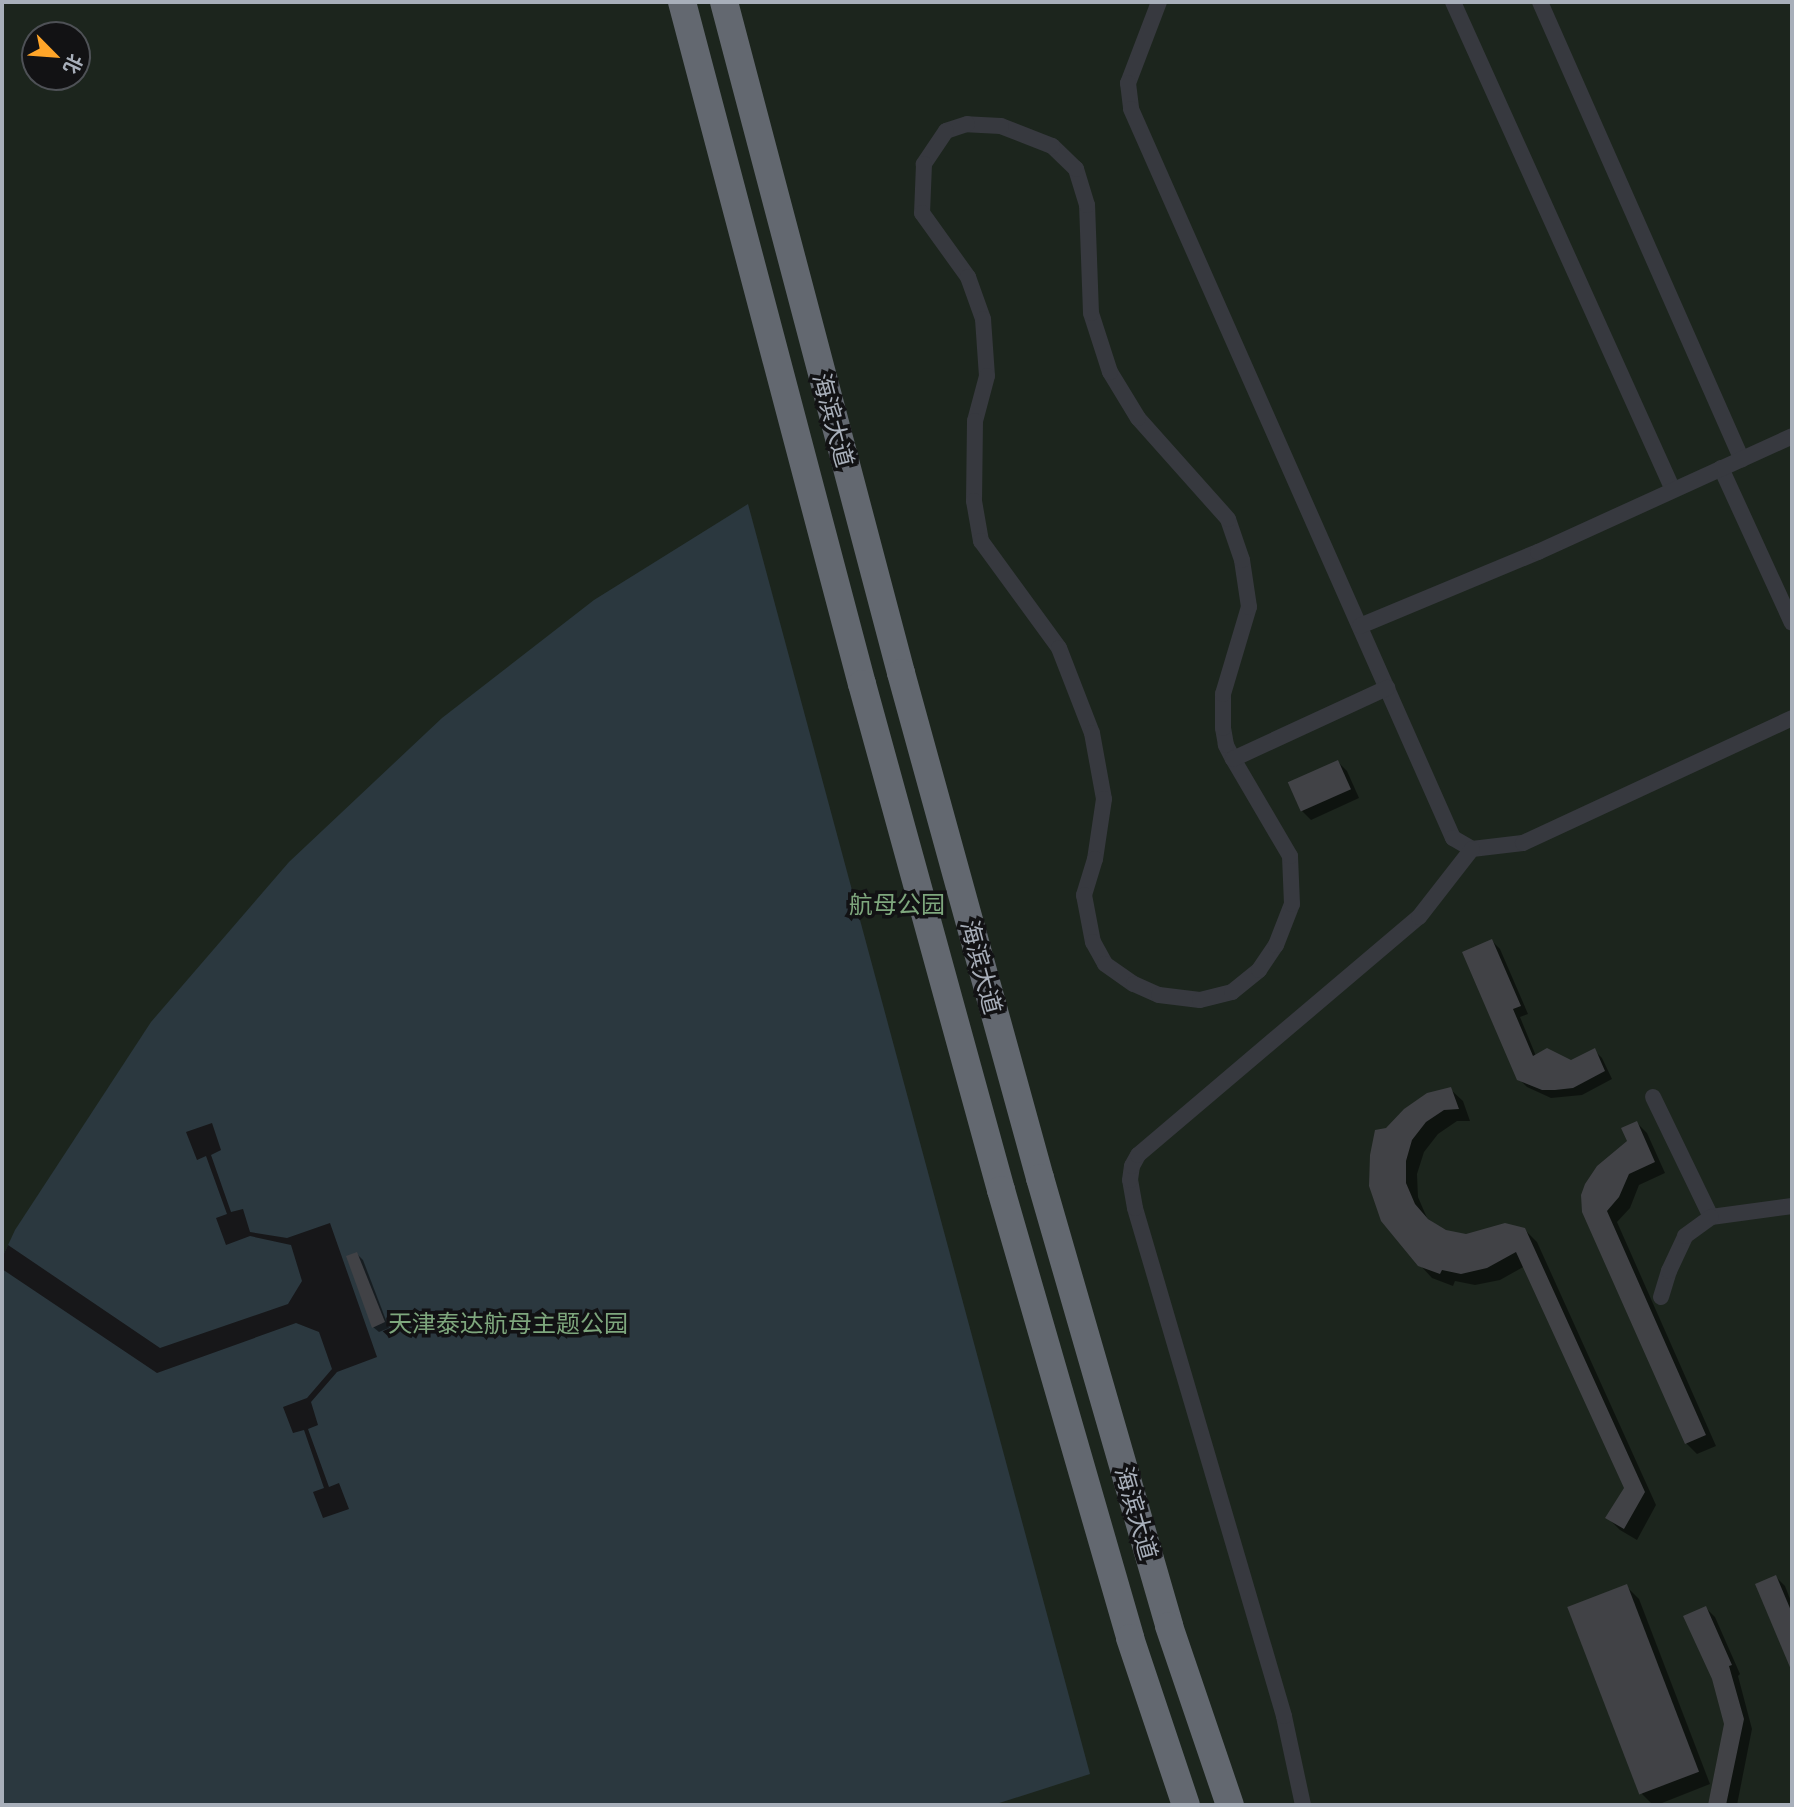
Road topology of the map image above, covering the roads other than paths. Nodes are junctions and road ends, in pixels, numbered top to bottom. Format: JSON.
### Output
{"nodes":[{"id":1,"x":682,"y":2,"type":"edge"},
{"id":2,"x":724,"y":2,"type":"edge"},
{"id":3,"x":1159,"y":2,"type":"edge"},
{"id":4,"x":1453,"y":2,"type":"edge"},
{"id":5,"x":1540,"y":2,"type":"edge"},
{"id":6,"x":1792,"y":436,"type":"edge"},
{"id":7,"x":1742,"y":459,"type":"junction"},
{"id":8,"x":1721,"y":468,"type":"junction"},
{"id":9,"x":1673,"y":490,"type":"junction"},
{"id":10,"x":1792,"y":623,"type":"edge"},
{"id":11,"x":1360,"y":626,"type":"junction"},
{"id":12,"x":1387,"y":688,"type":"junction"},
{"id":13,"x":1792,"y":718,"type":"edge"},
{"id":14,"x":1233,"y":760,"type":"junction"},
{"id":15,"x":1472,"y":849,"type":"junction"},
{"id":16,"x":1653,"y":1097,"type":"dead end"},
{"id":17,"x":1792,"y":1206,"type":"edge"},
{"id":18,"x":1712,"y":1217,"type":"junction"},
{"id":19,"x":1661,"y":1297,"type":"dead end"},
{"id":20,"x":1186,"y":1805,"type":"edge"},
{"id":21,"x":1230,"y":1805,"type":"edge"},
{"id":22,"x":1303,"y":1805,"type":"edge"}],
"edges":[{"from":1,"to":20,"type":"highway","name":"海滨大道"},
{"from":2,"to":21,"type":"highway","name":"海滨大道"},
{"from":3,"to":11,"type":"street"},
{"from":4,"to":9,"type":"street"},
{"from":5,"to":7,"type":"street"},
{"from":6,"to":7,"type":"street"},
{"from":7,"to":8,"type":"street"},
{"from":8,"to":9,"type":"street"},
{"from":8,"to":10,"type":"street"},
{"from":9,"to":11,"type":"street"},
{"from":11,"to":12,"type":"street"},
{"from":12,"to":14,"type":"street"},
{"from":12,"to":15,"type":"street"},
{"from":13,"to":15,"type":"street"},
{"from":14,"to":14,"type":"street"},
{"from":15,"to":22,"type":"street"},
{"from":16,"to":18,"type":"street"},
{"from":17,"to":18,"type":"street"},
{"from":18,"to":19,"type":"street"}]}
